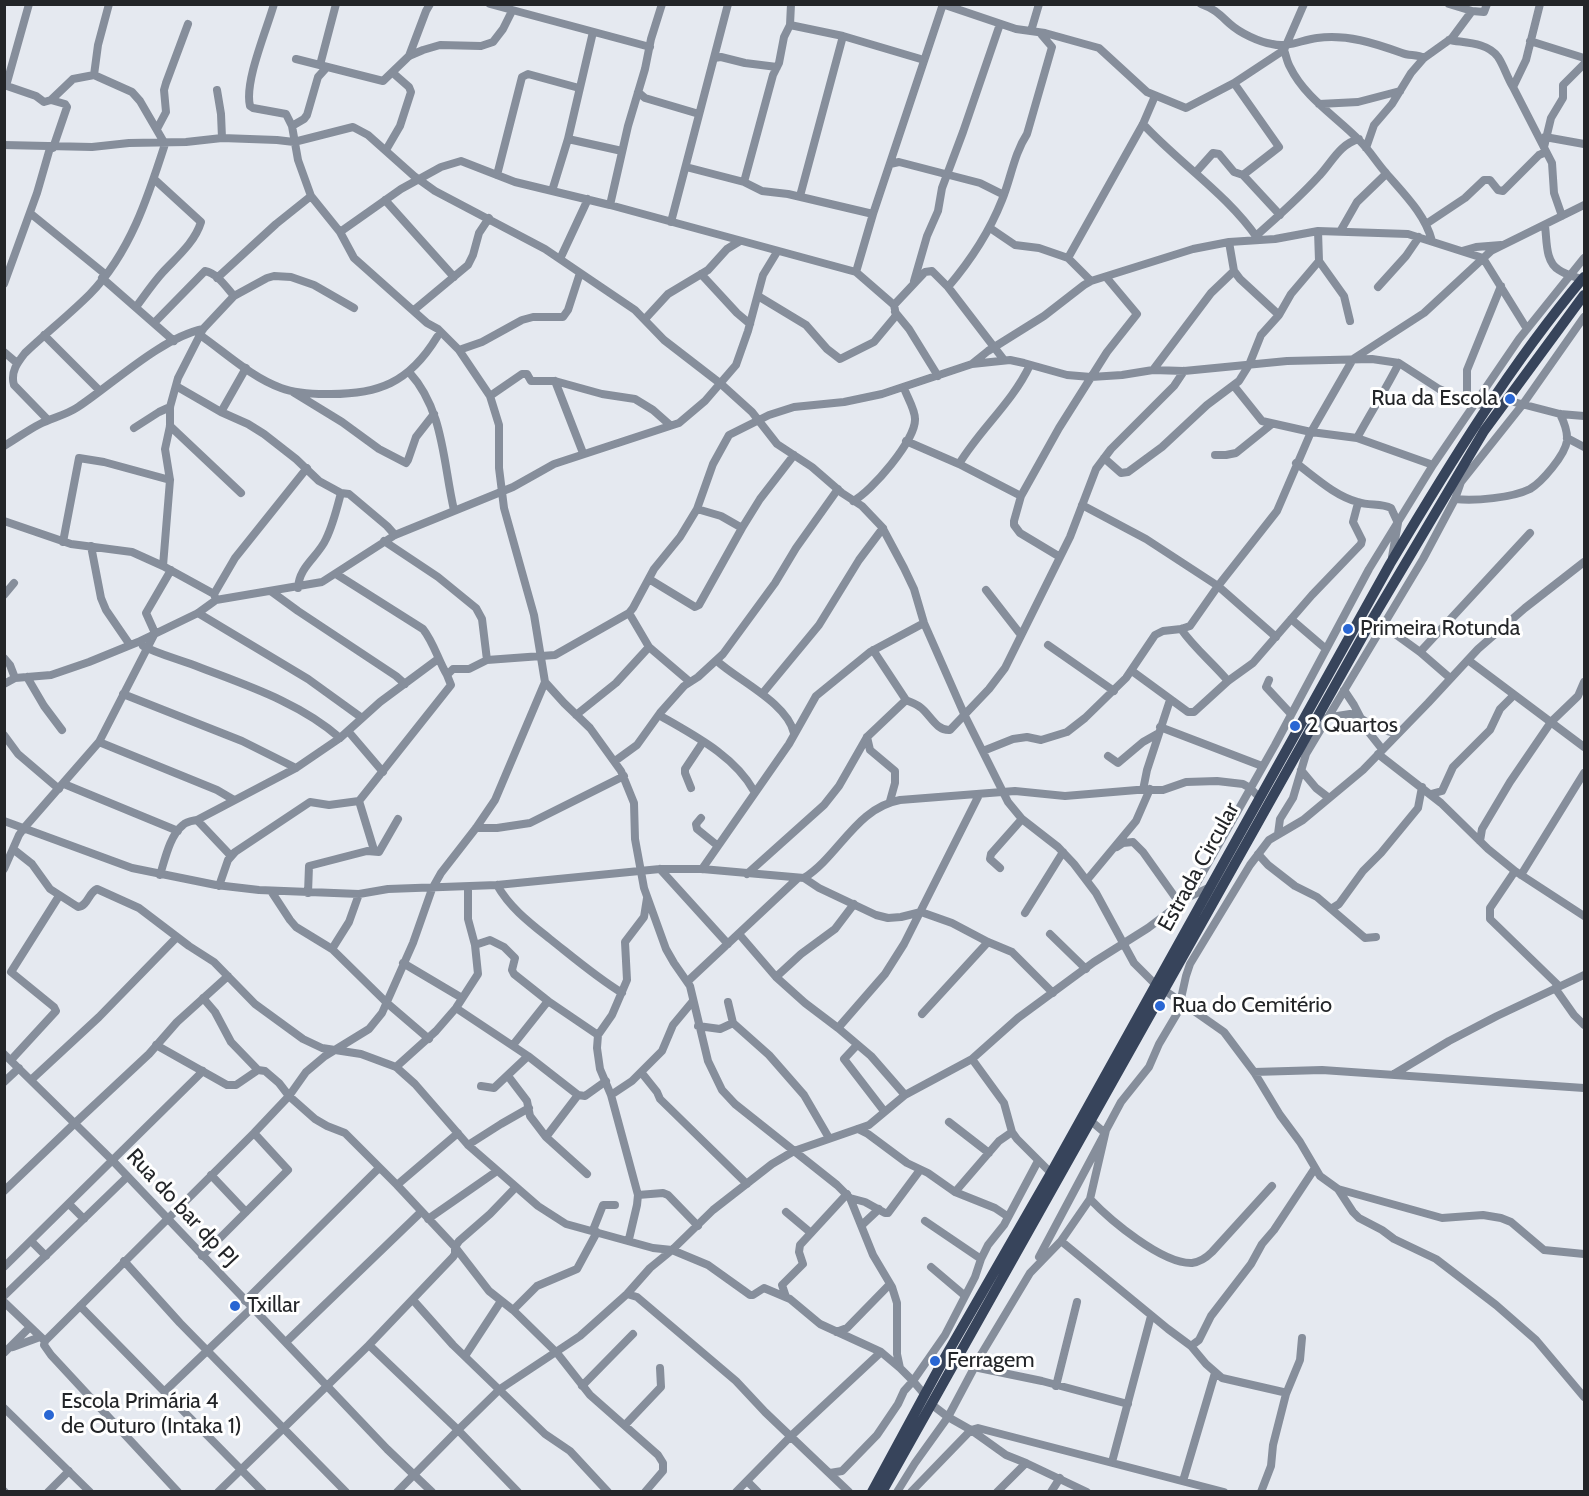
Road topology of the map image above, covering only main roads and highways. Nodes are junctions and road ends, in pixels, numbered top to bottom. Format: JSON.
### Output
{"nodes":[{"id":1,"x":1583,"y":278,"type":"edge"},
{"id":2,"x":1584,"y":295,"type":"edge"},
{"id":3,"x":1160,"y":987,"type":"junction"},
{"id":4,"x":928,"y":1400,"type":"junction"},
{"id":5,"x":872,"y":1491,"type":"edge"},
{"id":6,"x":882,"y":1491,"type":"edge"}],
"edges":[{"from":1,"to":3,"type":"main road","name":"Estrada Circular"},
{"from":2,"to":3,"type":"main road","name":"Estrada Circular"},
{"from":3,"to":4,"type":"main road","name":"Estrada Circular"},
{"from":3,"to":4,"type":"main road","name":"Estrada Circular"},
{"from":4,"to":5,"type":"main road","name":"Estrada Circular"},
{"from":4,"to":6,"type":"main road","name":"Estrada Circular"}]}
